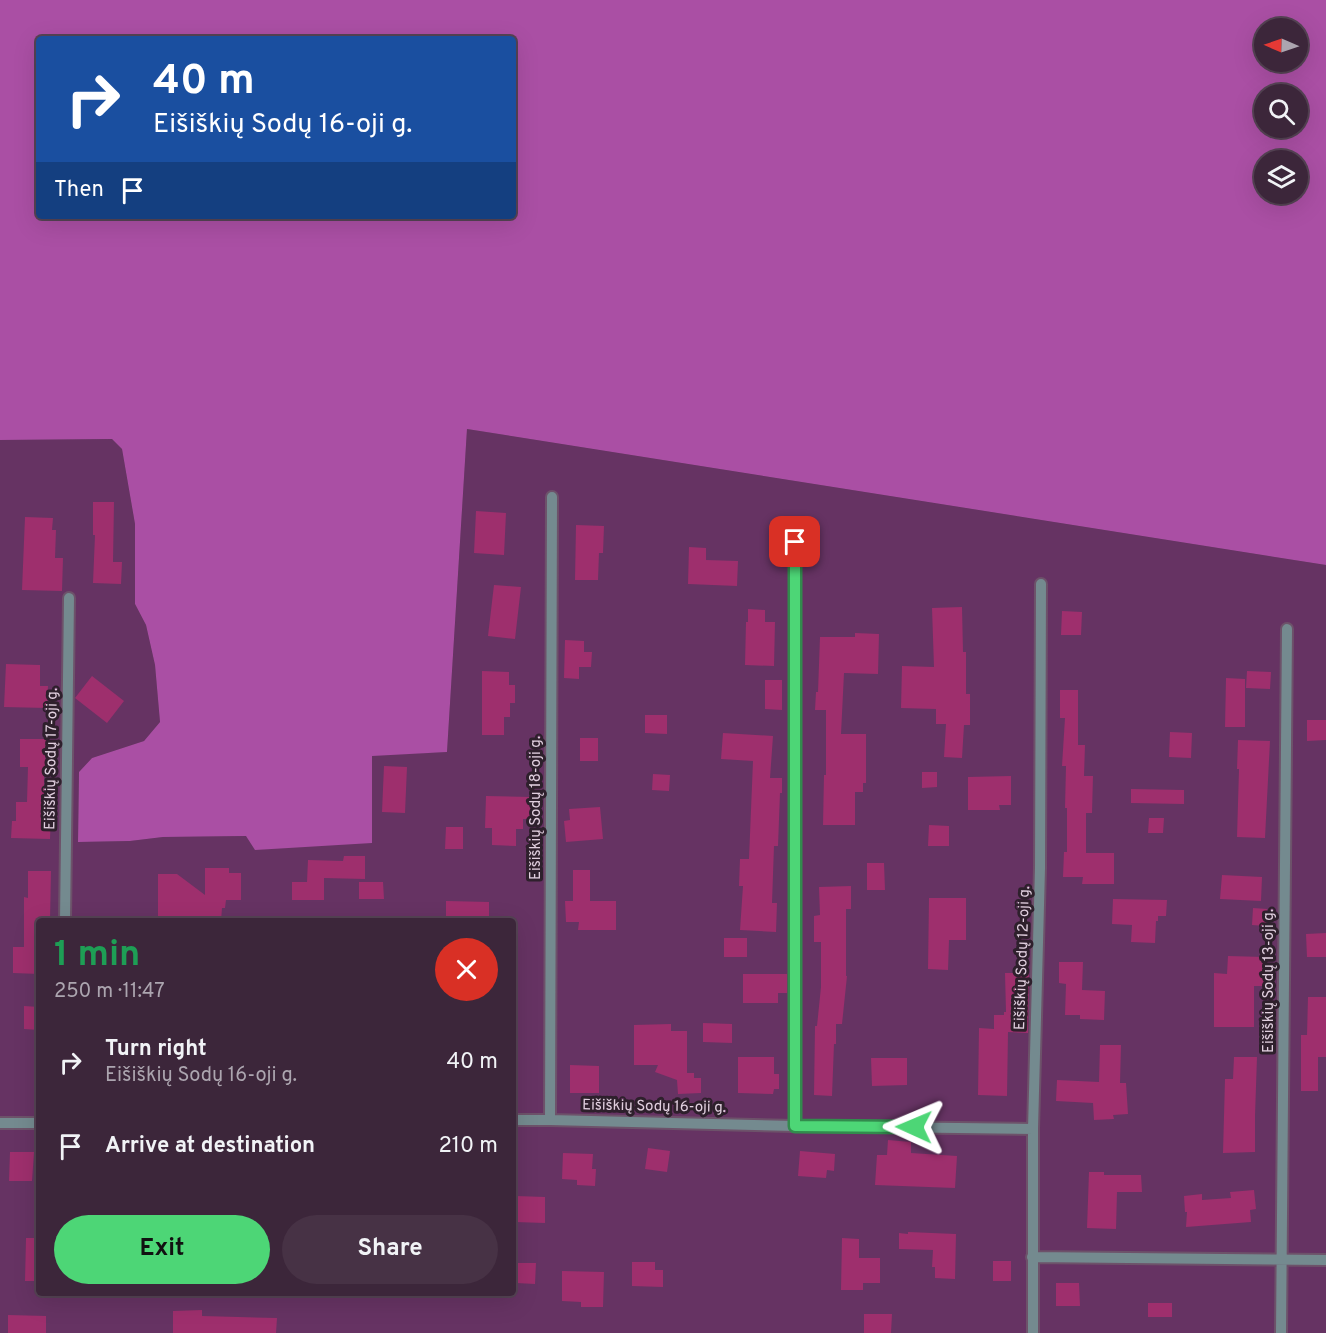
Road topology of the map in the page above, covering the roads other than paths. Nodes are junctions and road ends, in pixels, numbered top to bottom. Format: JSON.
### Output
{"nodes":[{"id":1,"x":552,"y":497,"type":"dead end"},
{"id":2,"x":795,"y":542,"type":"dead end"},
{"id":3,"x":1041,"y":584,"type":"dead end"},
{"id":4,"x":69,"y":598,"type":"dead end"},
{"id":5,"x":1287,"y":629,"type":"dead end"},
{"id":6,"x":65,"y":918,"type":"edge"},
{"id":7,"x":516,"y":1120,"type":"edge"},
{"id":8,"x":550,"y":1120,"type":"junction"},
{"id":9,"x":0,"y":1123,"type":"edge"},
{"id":10,"x":36,"y":1123,"type":"edge"},
{"id":11,"x":795,"y":1126,"type":"junction"},
{"id":12,"x":1033,"y":1129,"type":"junction"},
{"id":13,"x":1032,"y":1257,"type":"junction"},
{"id":14,"x":1282,"y":1260,"type":"junction"},
{"id":15,"x":1326,"y":1260,"type":"edge"},
{"id":16,"x":1033,"y":1333,"type":"edge"},
{"id":17,"x":1281,"y":1333,"type":"edge"}],
"edges":[{"from":1,"to":8,"type":"street","name":"Eišiškių Sodų 18-oji g."},
{"from":2,"to":11,"type":"street"},
{"from":3,"to":12,"type":"street","name":"Eišiškių Sodų 12-oji g."},
{"from":4,"to":6,"type":"street","name":"Eišiškių Sodų 17-oji g."},
{"from":5,"to":14,"type":"street","name":"Eišiškių Sodų 13-oji g."},
{"from":7,"to":8,"type":"street","name":"Eišiškių Sodų 16-oji g."},
{"from":8,"to":11,"type":"street","name":"Eišiškių Sodų 16-oji g."},
{"from":9,"to":10,"type":"street"},
{"from":11,"to":12,"type":"street","name":"Eišiškių Sodų 16-oji g."},
{"from":12,"to":13,"type":"street","name":"Eišiškių Sodų 12-oji g."},
{"from":13,"to":14,"type":"street"},
{"from":13,"to":16,"type":"street","name":"Eišiškių Sodų 12-oji g."},
{"from":14,"to":15,"type":"street"},
{"from":14,"to":17,"type":"street","name":"Eišiškių Sodų 13-oji g."}]}
